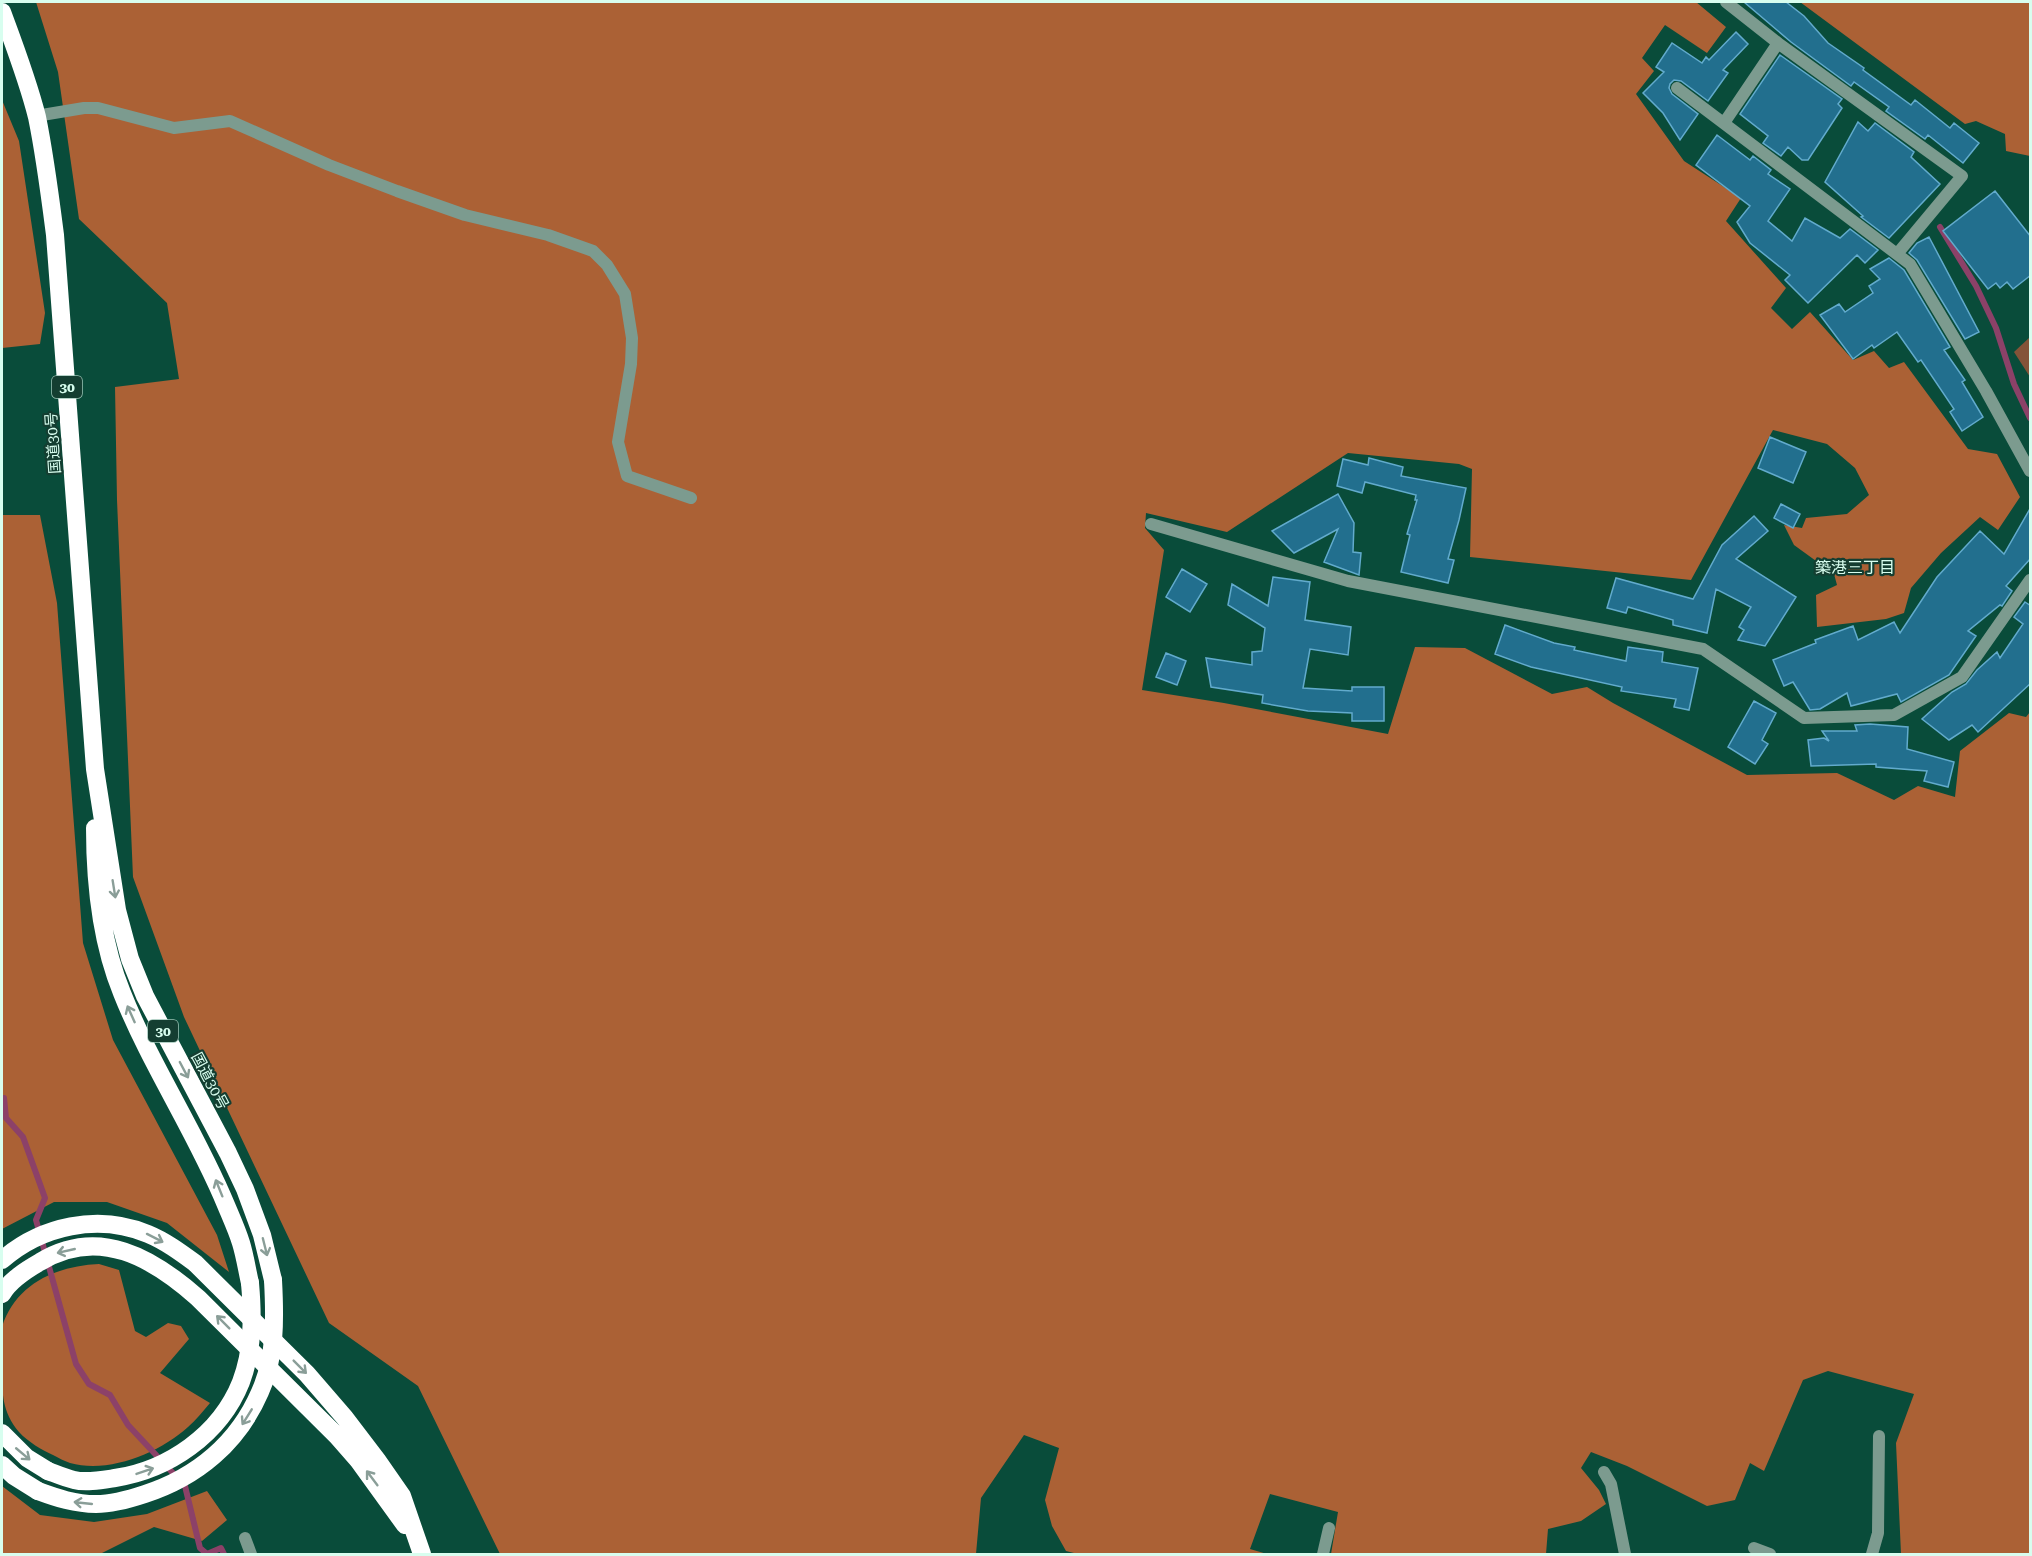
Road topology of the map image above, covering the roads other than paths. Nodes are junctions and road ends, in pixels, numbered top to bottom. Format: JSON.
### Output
{"nodes":[{"id":1,"x":1726,"y":2,"type":"edge"},
{"id":2,"x":2,"y":12,"type":"edge"},
{"id":3,"x":1778,"y":43,"type":"junction"},
{"id":4,"x":1677,"y":88,"type":"dead end"},
{"id":5,"x":36,"y":116,"type":"junction"},
{"id":6,"x":1724,"y":123,"type":"junction"},
{"id":7,"x":1897,"y":254,"type":"junction"},
{"id":8,"x":2031,"y":471,"type":"edge"},
{"id":9,"x":691,"y":498,"type":"dead end"},
{"id":10,"x":1151,"y":524,"type":"dead end"},
{"id":11,"x":2031,"y":580,"type":"edge"},
{"id":12,"x":95,"y":769,"type":"junction"},
{"id":13,"x":2,"y":1260,"type":"edge"},
{"id":14,"x":2,"y":1294,"type":"edge"},
{"id":15,"x":2,"y":1433,"type":"edge"},
{"id":16,"x":1879,"y":1436,"type":"dead end"},
{"id":17,"x":2,"y":1465,"type":"edge"},
{"id":18,"x":1604,"y":1472,"type":"dead end"},
{"id":19,"x":1329,"y":1528,"type":"dead end"},
{"id":20,"x":245,"y":1538,"type":"dead end"},
{"id":21,"x":1754,"y":1548,"type":"dead end"},
{"id":22,"x":420,"y":1549,"type":"edge"},
{"id":23,"x":251,"y":1554,"type":"edge"},
{"id":24,"x":1323,"y":1554,"type":"edge"},
{"id":25,"x":1625,"y":1554,"type":"edge"},
{"id":26,"x":1770,"y":1554,"type":"edge"},
{"id":27,"x":1872,"y":1554,"type":"edge"}],
"edges":[{"from":1,"to":3,"type":"street"},
{"from":2,"to":5,"type":"highway","name":"国道30号","number":"30"},
{"from":3,"to":6,"type":"street"},
{"from":3,"to":7,"type":"street"},
{"from":4,"to":6,"type":"street"},
{"from":5,"to":9,"type":"street"},
{"from":5,"to":12,"type":"highway","name":"国道30号","number":"30"},
{"from":6,"to":7,"type":"street"},
{"from":7,"to":8,"type":"street"},
{"from":10,"to":11,"type":"street"},
{"from":15,"to":12,"type":"highway","name":"国道30号","number":"30","one_way":true,"bridge":true},
{"from":12,"to":17,"type":"highway","name":"国道30号","number":"30","one_way":true,"bridge":true},
{"from":13,"to":22,"type":"highway","one_way":true},
{"from":22,"to":14,"type":"highway","one_way":true},
{"from":16,"to":27,"type":"street"},
{"from":18,"to":25,"type":"street"},
{"from":19,"to":24,"type":"street"},
{"from":20,"to":23,"type":"street"},
{"from":21,"to":26,"type":"street"}]}
